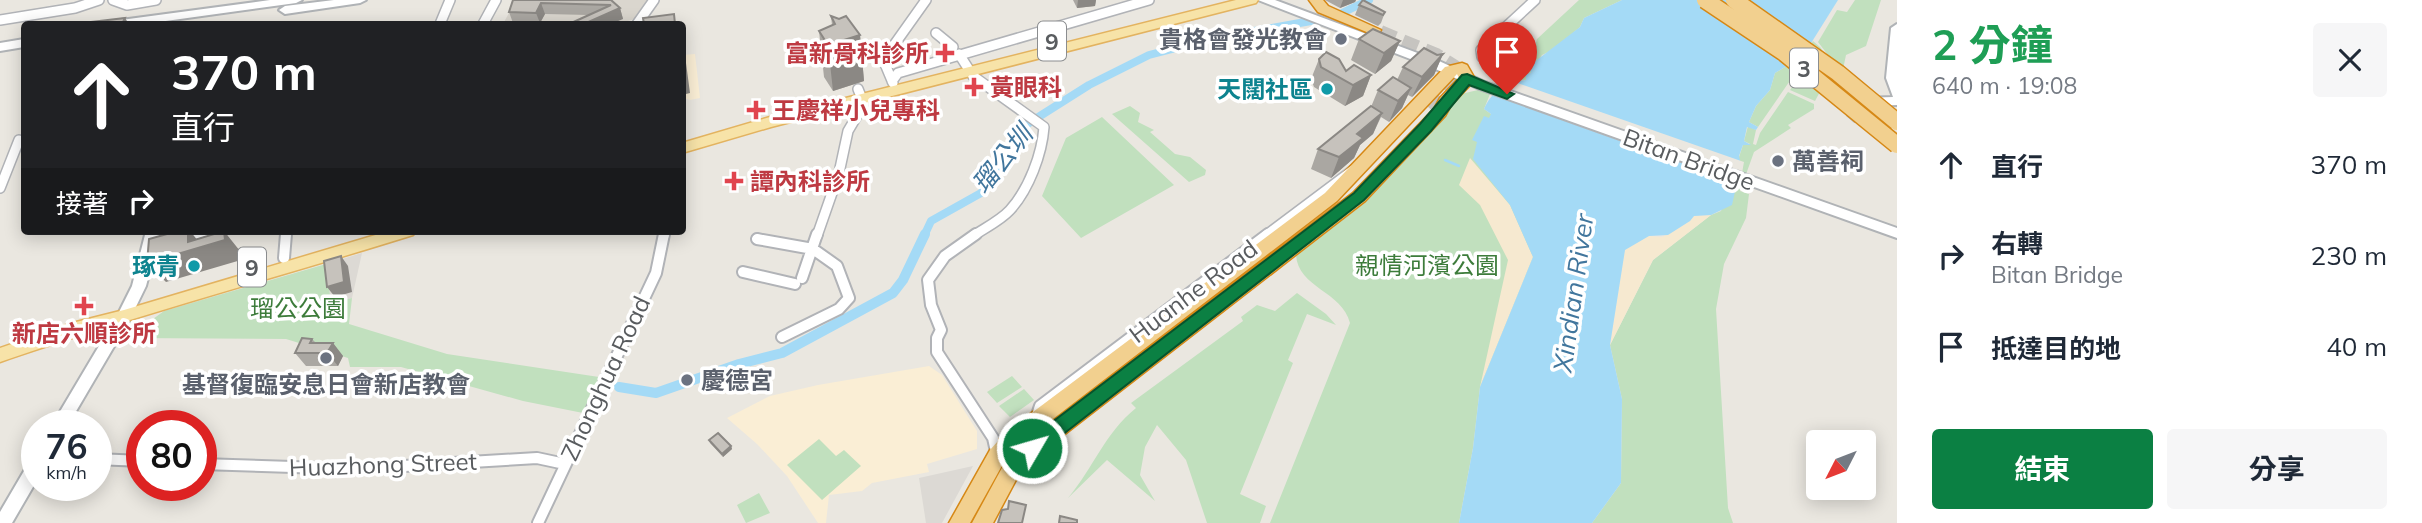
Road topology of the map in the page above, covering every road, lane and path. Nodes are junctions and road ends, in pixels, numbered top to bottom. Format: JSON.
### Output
{"nodes":[{"id":1,"x":99,"y":0,"type":"edge"},
{"id":2,"x":113,"y":0,"type":"edge"},
{"id":3,"x":156,"y":0,"type":"edge"},
{"id":4,"x":296,"y":0,"type":"edge"},
{"id":5,"x":360,"y":0,"type":"edge"},
{"id":6,"x":450,"y":0,"type":"edge"},
{"id":7,"x":496,"y":0,"type":"edge"},
{"id":8,"x":654,"y":0,"type":"edge"},
{"id":9,"x":926,"y":0,"type":"edge"},
{"id":10,"x":1149,"y":0,"type":"edge"},
{"id":11,"x":1212,"y":0,"type":"edge"},
{"id":12,"x":1264,"y":0,"type":"edge"},
{"id":13,"x":1313,"y":0,"type":"edge"},
{"id":14,"x":1535,"y":0,"type":"edge"},
{"id":15,"x":1705,"y":0,"type":"edge"},
{"id":16,"x":1734,"y":0,"type":"edge"},
{"id":17,"x":1248,"y":2,"type":"edge"},
{"id":18,"x":1279,"y":4,"type":"edge"},
{"id":19,"x":211,"y":19,"type":"edge"},
{"id":20,"x":0,"y":20,"type":"edge"},
{"id":21,"x":175,"y":21,"type":"edge"},
{"id":22,"x":441,"y":21,"type":"edge"},
{"id":23,"x":485,"y":21,"type":"edge"},
{"id":24,"x":639,"y":21,"type":"edge"},
{"id":25,"x":1897,"y":28,"type":"edge"},
{"id":26,"x":1356,"y":30,"type":"junction"},
{"id":27,"x":1374,"y":30,"type":"tunnel mouth"},
{"id":28,"x":936,"y":33,"type":"dead end"},
{"id":29,"x":21,"y":37,"type":"edge"},
{"id":30,"x":0,"y":40,"type":"edge"},
{"id":31,"x":21,"y":46,"type":"edge"},
{"id":32,"x":0,"y":49,"type":"edge"},
{"id":33,"x":1482,"y":57,"type":"dead end"},
{"id":34,"x":961,"y":59,"type":"junction"},
{"id":35,"x":1467,"y":76,"type":"junction"},
{"id":36,"x":894,"y":85,"type":"junction"},
{"id":37,"x":861,"y":94,"type":"junction"},
{"id":38,"x":1897,"y":94,"type":"edge"},
{"id":39,"x":1897,"y":101,"type":"edge"},
{"id":40,"x":1427,"y":116,"type":"tunnel mouth"},
{"id":41,"x":1897,"y":122,"type":"edge"},
{"id":42,"x":686,"y":138,"type":"edge"},
{"id":43,"x":19,"y":140,"type":"dead end"},
{"id":44,"x":1897,"y":145,"type":"edge"},
{"id":45,"x":686,"y":147,"type":"edge"},
{"id":46,"x":0,"y":188,"type":"edge"},
{"id":47,"x":1346,"y":205,"type":"junction"},
{"id":48,"x":1322,"y":222,"type":"junction"},
{"id":49,"x":1897,"y":224,"type":"edge"},
{"id":50,"x":1897,"y":233,"type":"edge"},
{"id":51,"x":192,"y":235,"type":"edge"},
{"id":52,"x":286,"y":235,"type":"edge"},
{"id":53,"x":360,"y":235,"type":"edge"},
{"id":54,"x":394,"y":235,"type":"edge"},
{"id":55,"x":664,"y":235,"type":"edge"},
{"id":56,"x":154,"y":239,"type":"edge"},
{"id":57,"x":757,"y":239,"type":"dead end"},
{"id":58,"x":173,"y":240,"type":"edge"},
{"id":59,"x":813,"y":249,"type":"junction"},
{"id":60,"x":284,"y":258,"type":"junction"},
{"id":61,"x":743,"y":272,"type":"dead end"},
{"id":62,"x":127,"y":311,"type":"junction"},
{"id":63,"x":782,"y":337,"type":"dead end"},
{"id":64,"x":0,"y":346,"type":"edge"},
{"id":65,"x":0,"y":355,"type":"edge"},
{"id":66,"x":69,"y":410,"type":"edge"},
{"id":67,"x":997,"y":456,"type":"junction"},
{"id":68,"x":217,"y":464,"type":"edge"},
{"id":69,"x":565,"y":464,"type":"junction"},
{"id":70,"x":21,"y":491,"type":"edge"},
{"id":71,"x":956,"y":519,"type":"edge"},
{"id":72,"x":2,"y":523,"type":"edge"},
{"id":73,"x":538,"y":523,"type":"edge"},
{"id":74,"x":982,"y":523,"type":"edge"}],
"edges":[{"from":1,"to":20,"type":"street"},
{"from":2,"to":3,"type":"street"},
{"from":4,"to":19,"type":"main road"},
{"from":5,"to":19,"type":"main road"},
{"from":6,"to":22,"type":"street"},
{"from":7,"to":23,"type":"street"},
{"from":8,"to":24,"type":"street"},
{"from":9,"to":36,"type":"street"},
{"from":10,"to":34,"type":"street"},
{"from":11,"to":34,"type":"main road","number":"9"},
{"from":12,"to":18,"type":"main road"},
{"from":13,"to":26,"type":"main road"},
{"from":13,"to":27,"type":"highway"},
{"from":14,"to":33,"type":"street"},
{"from":15,"to":44,"type":"highway","number":"3","bridge":true},
{"from":16,"to":41,"type":"highway","number":"3","bridge":true},
{"from":17,"to":18,"type":"main road"},
{"from":17,"to":34,"type":"main road","number":"9"},
{"from":18,"to":26,"type":"main road"},
{"from":18,"to":35,"type":"main road"},
{"from":19,"to":21,"type":"main road"},
{"from":25,"to":38,"type":"main road"},
{"from":26,"to":35,"type":"main road"},
{"from":28,"to":34,"type":"street"},
{"from":29,"to":30,"type":"main road"},
{"from":31,"to":32,"type":"main road"},
{"from":34,"to":36,"type":"main road","number":"9"},
{"from":34,"to":36,"type":"street"},
{"from":34,"to":67,"type":"street"},
{"from":35,"to":47,"type":"highway"},
{"from":35,"to":48,"type":"highway"},
{"from":35,"to":49,"type":"main road","name":"Bitan Bridge"},
{"from":35,"to":50,"type":"main road","name":"Bitan Bridge"},
{"from":35,"to":67,"type":"highway","name":"Huanhe Road"},
{"from":36,"to":37,"type":"main road","number":"9"},
{"from":37,"to":42,"type":"main road","number":"9"},
{"from":37,"to":45,"type":"main road","number":"9"},
{"from":37,"to":59,"type":"street"},
{"from":39,"to":44,"type":"main road"},
{"from":40,"to":47,"type":"highway"},
{"from":43,"to":46,"type":"street"},
{"from":47,"to":48,"type":"highway","name":"Huanhe Road"},
{"from":48,"to":74,"type":"highway","name":"Huanhe Road"},
{"from":51,"to":58,"type":"street"},
{"from":52,"to":60,"type":"street"},
{"from":53,"to":60,"type":"main road","number":"9"},
{"from":54,"to":62,"type":"main road","number":"9"},
{"from":55,"to":69,"type":"street","name":"Zhonghua Road"},
{"from":56,"to":62,"type":"main road"},
{"from":57,"to":59,"type":"street"},
{"from":59,"to":61,"type":"street"},
{"from":59,"to":63,"type":"street"},
{"from":60,"to":62,"type":"main road","number":"9"},
{"from":62,"to":64,"type":"main road","number":"9"},
{"from":62,"to":65,"type":"main road","number":"9"},
{"from":62,"to":66,"type":"main road"},
{"from":67,"to":71,"type":"highway","name":"Huanhe Road"},
{"from":68,"to":69,"type":"street","name":"Huazhong Street"},
{"from":69,"to":73,"type":"street","name":"Zhonghua Road"},
{"from":70,"to":72,"type":"main road"}]}
